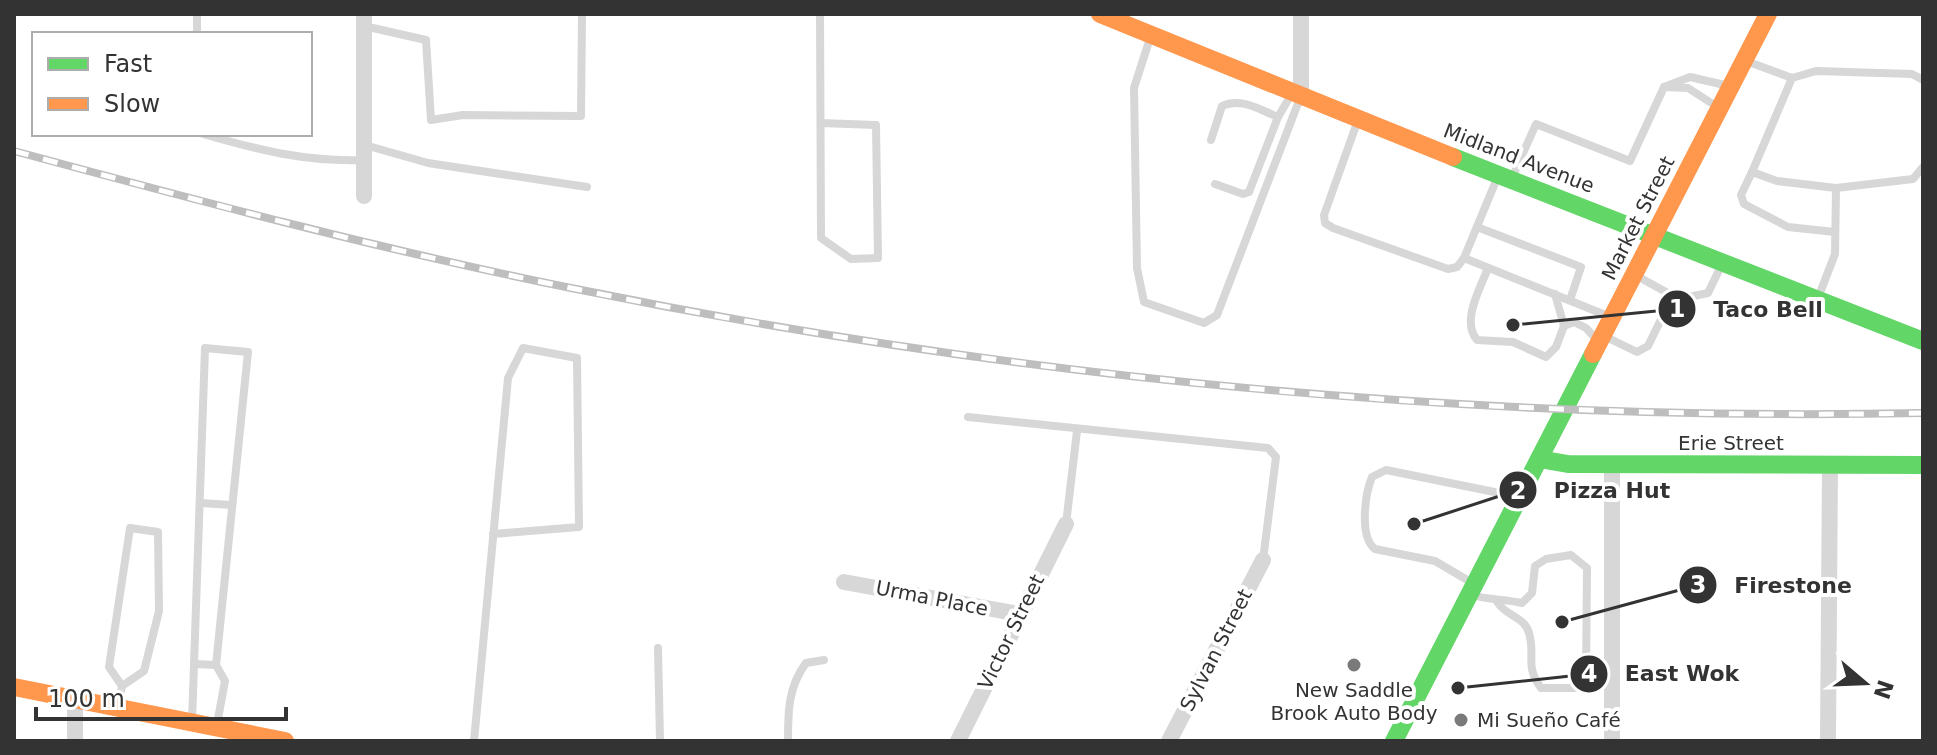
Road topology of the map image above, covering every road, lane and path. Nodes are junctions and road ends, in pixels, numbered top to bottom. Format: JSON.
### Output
{"nodes":[{"id":1,"x":582,"y":14,"type":"edge"},
{"id":2,"x":820,"y":14,"type":"edge"},
{"id":3,"x":1100,"y":14,"type":"edge"},
{"id":4,"x":1301,"y":14,"type":"edge"},
{"id":5,"x":1768,"y":14,"type":"edge"},
{"id":6,"x":1123,"y":19,"type":"edge"},
{"id":7,"x":364,"y":20,"type":"edge"},
{"id":8,"x":1151,"y":34,"type":"junction"},
{"id":9,"x":1743,"y":60,"type":"junction"},
{"id":10,"x":1792,"y":78,"type":"junction"},
{"id":11,"x":1923,"y":80,"type":"edge"},
{"id":12,"x":1730,"y":86,"type":"junction"},
{"id":13,"x":1664,"y":87,"type":"junction"},
{"id":14,"x":1296,"y":96,"type":"junction"},
{"id":15,"x":1719,"y":108,"type":"junction"},
{"id":16,"x":1278,"y":117,"type":"junction"},
{"id":17,"x":1358,"y":119,"type":"junction"},
{"id":18,"x":821,"y":123,"type":"junction"},
{"id":19,"x":210,"y":136,"type":"edge"},
{"id":20,"x":1211,"y":140,"type":"dead end"},
{"id":21,"x":364,"y":152,"type":"junction"},
{"id":22,"x":1923,"y":167,"type":"edge"},
{"id":23,"x":1752,"y":172,"type":"junction"},
{"id":24,"x":1505,"y":176,"type":"junction"},
{"id":25,"x":1215,"y":184,"type":"dead end"},
{"id":26,"x":587,"y":187,"type":"dead end"},
{"id":27,"x":1836,"y":188,"type":"junction"},
{"id":28,"x":364,"y":196,"type":"dead end"},
{"id":29,"x":1477,"y":227,"type":"junction"},
{"id":30,"x":1835,"y":232,"type":"junction"},
{"id":31,"x":1655,"y":234,"type":"junction"},
{"id":32,"x":1464,"y":258,"type":"junction"},
{"id":33,"x":1723,"y":261,"type":"junction"},
{"id":34,"x":1488,"y":268,"type":"junction"},
{"id":35,"x":1634,"y":274,"type":"junction"},
{"id":36,"x":1555,"y":294,"type":"junction"},
{"id":37,"x":1818,"y":299,"type":"junction"},
{"id":38,"x":1570,"y":300,"type":"junction"},
{"id":39,"x":1670,"y":301,"type":"junction"},
{"id":40,"x":1612,"y":318,"type":"junction"},
{"id":41,"x":1564,"y":326,"type":"junction"},
{"id":42,"x":1601,"y":339,"type":"junction"},
{"id":43,"x":1923,"y":341,"type":"edge"},
{"id":44,"x":968,"y":417,"type":"dead end"},
{"id":45,"x":1077,"y":431,"type":"junction"},
{"id":46,"x":1539,"y":459,"type":"junction"},
{"id":47,"x":1612,"y":464,"type":"junction"},
{"id":48,"x":1830,"y":465,"type":"junction"},
{"id":49,"x":1923,"y":465,"type":"edge"},
{"id":50,"x":1520,"y":497,"type":"junction"},
{"id":51,"x":200,"y":503,"type":"junction"},
{"id":52,"x":232,"y":505,"type":"junction"},
{"id":53,"x":1066,"y":524,"type":"joint"},
{"id":54,"x":493,"y":534,"type":"junction"},
{"id":55,"x":1263,"y":560,"type":"joint"},
{"id":56,"x":844,"y":582,"type":"dead end"},
{"id":57,"x":1472,"y":590,"type":"junction"},
{"id":58,"x":1498,"y":603,"type":"junction"},
{"id":59,"x":1019,"y":614,"type":"junction"},
{"id":60,"x":658,"y":648,"type":"dead end"},
{"id":61,"x":824,"y":660,"type":"dead end"},
{"id":62,"x":194,"y":664,"type":"junction"},
{"id":63,"x":216,"y":665,"type":"junction"},
{"id":64,"x":122,"y":686,"type":"junction"},
{"id":65,"x":14,"y":687,"type":"edge"},
{"id":66,"x":75,"y":699,"type":"junction"},
{"id":67,"x":118,"y":708,"type":"junction"},
{"id":68,"x":192,"y":722,"type":"junction"},
{"id":69,"x":216,"y":727,"type":"junction"},
{"id":70,"x":75,"y":741,"type":"edge"},
{"id":71,"x":285,"y":741,"type":"edge"},
{"id":72,"x":474,"y":741,"type":"edge"},
{"id":73,"x":660,"y":741,"type":"edge"},
{"id":74,"x":788,"y":741,"type":"edge"},
{"id":75,"x":958,"y":741,"type":"edge"},
{"id":76,"x":1169,"y":741,"type":"edge"},
{"id":77,"x":1394,"y":741,"type":"edge"},
{"id":78,"x":1612,"y":741,"type":"edge"},
{"id":79,"x":1828,"y":741,"type":"edge"}],
"edges":[{"from":1,"to":7,"type":"lane"},
{"from":2,"to":18,"type":"lane"},
{"from":3,"to":6,"type":"street","name":"Midland Avenue"},
{"from":4,"to":14,"type":"street"},
{"from":5,"to":9,"type":"street","name":"Market Street"},
{"from":6,"to":8,"type":"street","name":"Midland Avenue"},
{"from":7,"to":21,"type":"street"},
{"from":8,"to":14,"type":"street","name":"Midland Avenue"},
{"from":8,"to":14,"type":"lane"},
{"from":9,"to":10,"type":"lane"},
{"from":9,"to":12,"type":"street","name":"Market Street"},
{"from":10,"to":11,"type":"lane"},
{"from":10,"to":23,"type":"lane"},
{"from":12,"to":13,"type":"lane"},
{"from":12,"to":15,"type":"street","name":"Market Street"},
{"from":13,"to":15,"type":"lane"},
{"from":13,"to":24,"type":"lane"},
{"from":14,"to":16,"type":"lane"},
{"from":14,"to":17,"type":"street","name":"Midland Avenue"},
{"from":15,"to":31,"type":"street","name":"Market Street"},
{"from":16,"to":20,"type":"lane"},
{"from":16,"to":25,"type":"lane"},
{"from":17,"to":24,"type":"street","name":"Midland Avenue"},
{"from":17,"to":32,"type":"lane"},
{"from":18,"to":18,"type":"lane"},
{"from":19,"to":21,"type":"lane"},
{"from":21,"to":26,"type":"lane"},
{"from":21,"to":28,"type":"street"},
{"from":22,"to":27,"type":"lane"},
{"from":23,"to":27,"type":"lane"},
{"from":23,"to":30,"type":"lane"},
{"from":24,"to":29,"type":"lane"},
{"from":24,"to":31,"type":"street","name":"Midland Avenue"},
{"from":27,"to":30,"type":"lane"},
{"from":29,"to":32,"type":"lane"},
{"from":29,"to":38,"type":"lane"},
{"from":30,"to":37,"type":"lane"},
{"from":31,"to":33,"type":"street","name":"Midland Avenue"},
{"from":31,"to":35,"type":"street","name":"Market Street"},
{"from":32,"to":34,"type":"lane"},
{"from":33,"to":37,"type":"street","name":"Midland Avenue"},
{"from":33,"to":39,"type":"lane"},
{"from":34,"to":36,"type":"lane"},
{"from":34,"to":41,"type":"lane"},
{"from":35,"to":39,"type":"lane"},
{"from":35,"to":40,"type":"street","name":"Market Street"},
{"from":36,"to":38,"type":"lane"},
{"from":36,"to":41,"type":"lane"},
{"from":37,"to":43,"type":"street","name":"Midland Avenue"},
{"from":38,"to":40,"type":"lane"},
{"from":39,"to":42,"type":"lane"},
{"from":40,"to":42,"type":"street","name":"Market Street"},
{"from":41,"to":42,"type":"lane"},
{"from":42,"to":46,"type":"street","name":"Market Street"},
{"from":44,"to":45,"type":"lane"},
{"from":45,"to":53,"type":"lane"},
{"from":45,"to":55,"type":"lane"},
{"from":46,"to":47,"type":"street","name":"Erie Street"},
{"from":46,"to":50,"type":"street","name":"Market Street"},
{"from":47,"to":48,"type":"street","name":"Erie Street"},
{"from":47,"to":78,"type":"street"},
{"from":48,"to":49,"type":"street","name":"Erie Street"},
{"from":48,"to":79,"type":"street"},
{"from":50,"to":57,"type":"street","name":"Market Street"},
{"from":50,"to":57,"type":"lane"},
{"from":51,"to":52,"type":"lane"},
{"from":51,"to":52,"type":"lane"},
{"from":51,"to":62,"type":"lane"},
{"from":52,"to":63,"type":"lane"},
{"from":53,"to":59,"type":"street","name":"Victor Street"},
{"from":54,"to":54,"type":"lane"},
{"from":54,"to":72,"type":"lane"},
{"from":55,"to":76,"type":"street","name":"Sylvan Street"},
{"from":56,"to":59,"type":"street","name":"Urma Place"},
{"from":57,"to":58,"type":"lane"},
{"from":57,"to":77,"type":"street","name":"Market Street"},
{"from":58,"to":58,"type":"lane"},
{"from":59,"to":75,"type":"street","name":"Victor Street"},
{"from":60,"to":73,"type":"lane"},
{"from":61,"to":74,"type":"lane"},
{"from":62,"to":63,"type":"lane"},
{"from":62,"to":68,"type":"lane"},
{"from":63,"to":69,"type":"lane"},
{"from":64,"to":64,"type":"lane"},
{"from":64,"to":67,"type":"lane"},
{"from":65,"to":66,"type":"street"},
{"from":66,"to":67,"type":"street"},
{"from":66,"to":70,"type":"street"},
{"from":67,"to":68,"type":"street"},
{"from":68,"to":69,"type":"street"},
{"from":69,"to":71,"type":"street"}]}
